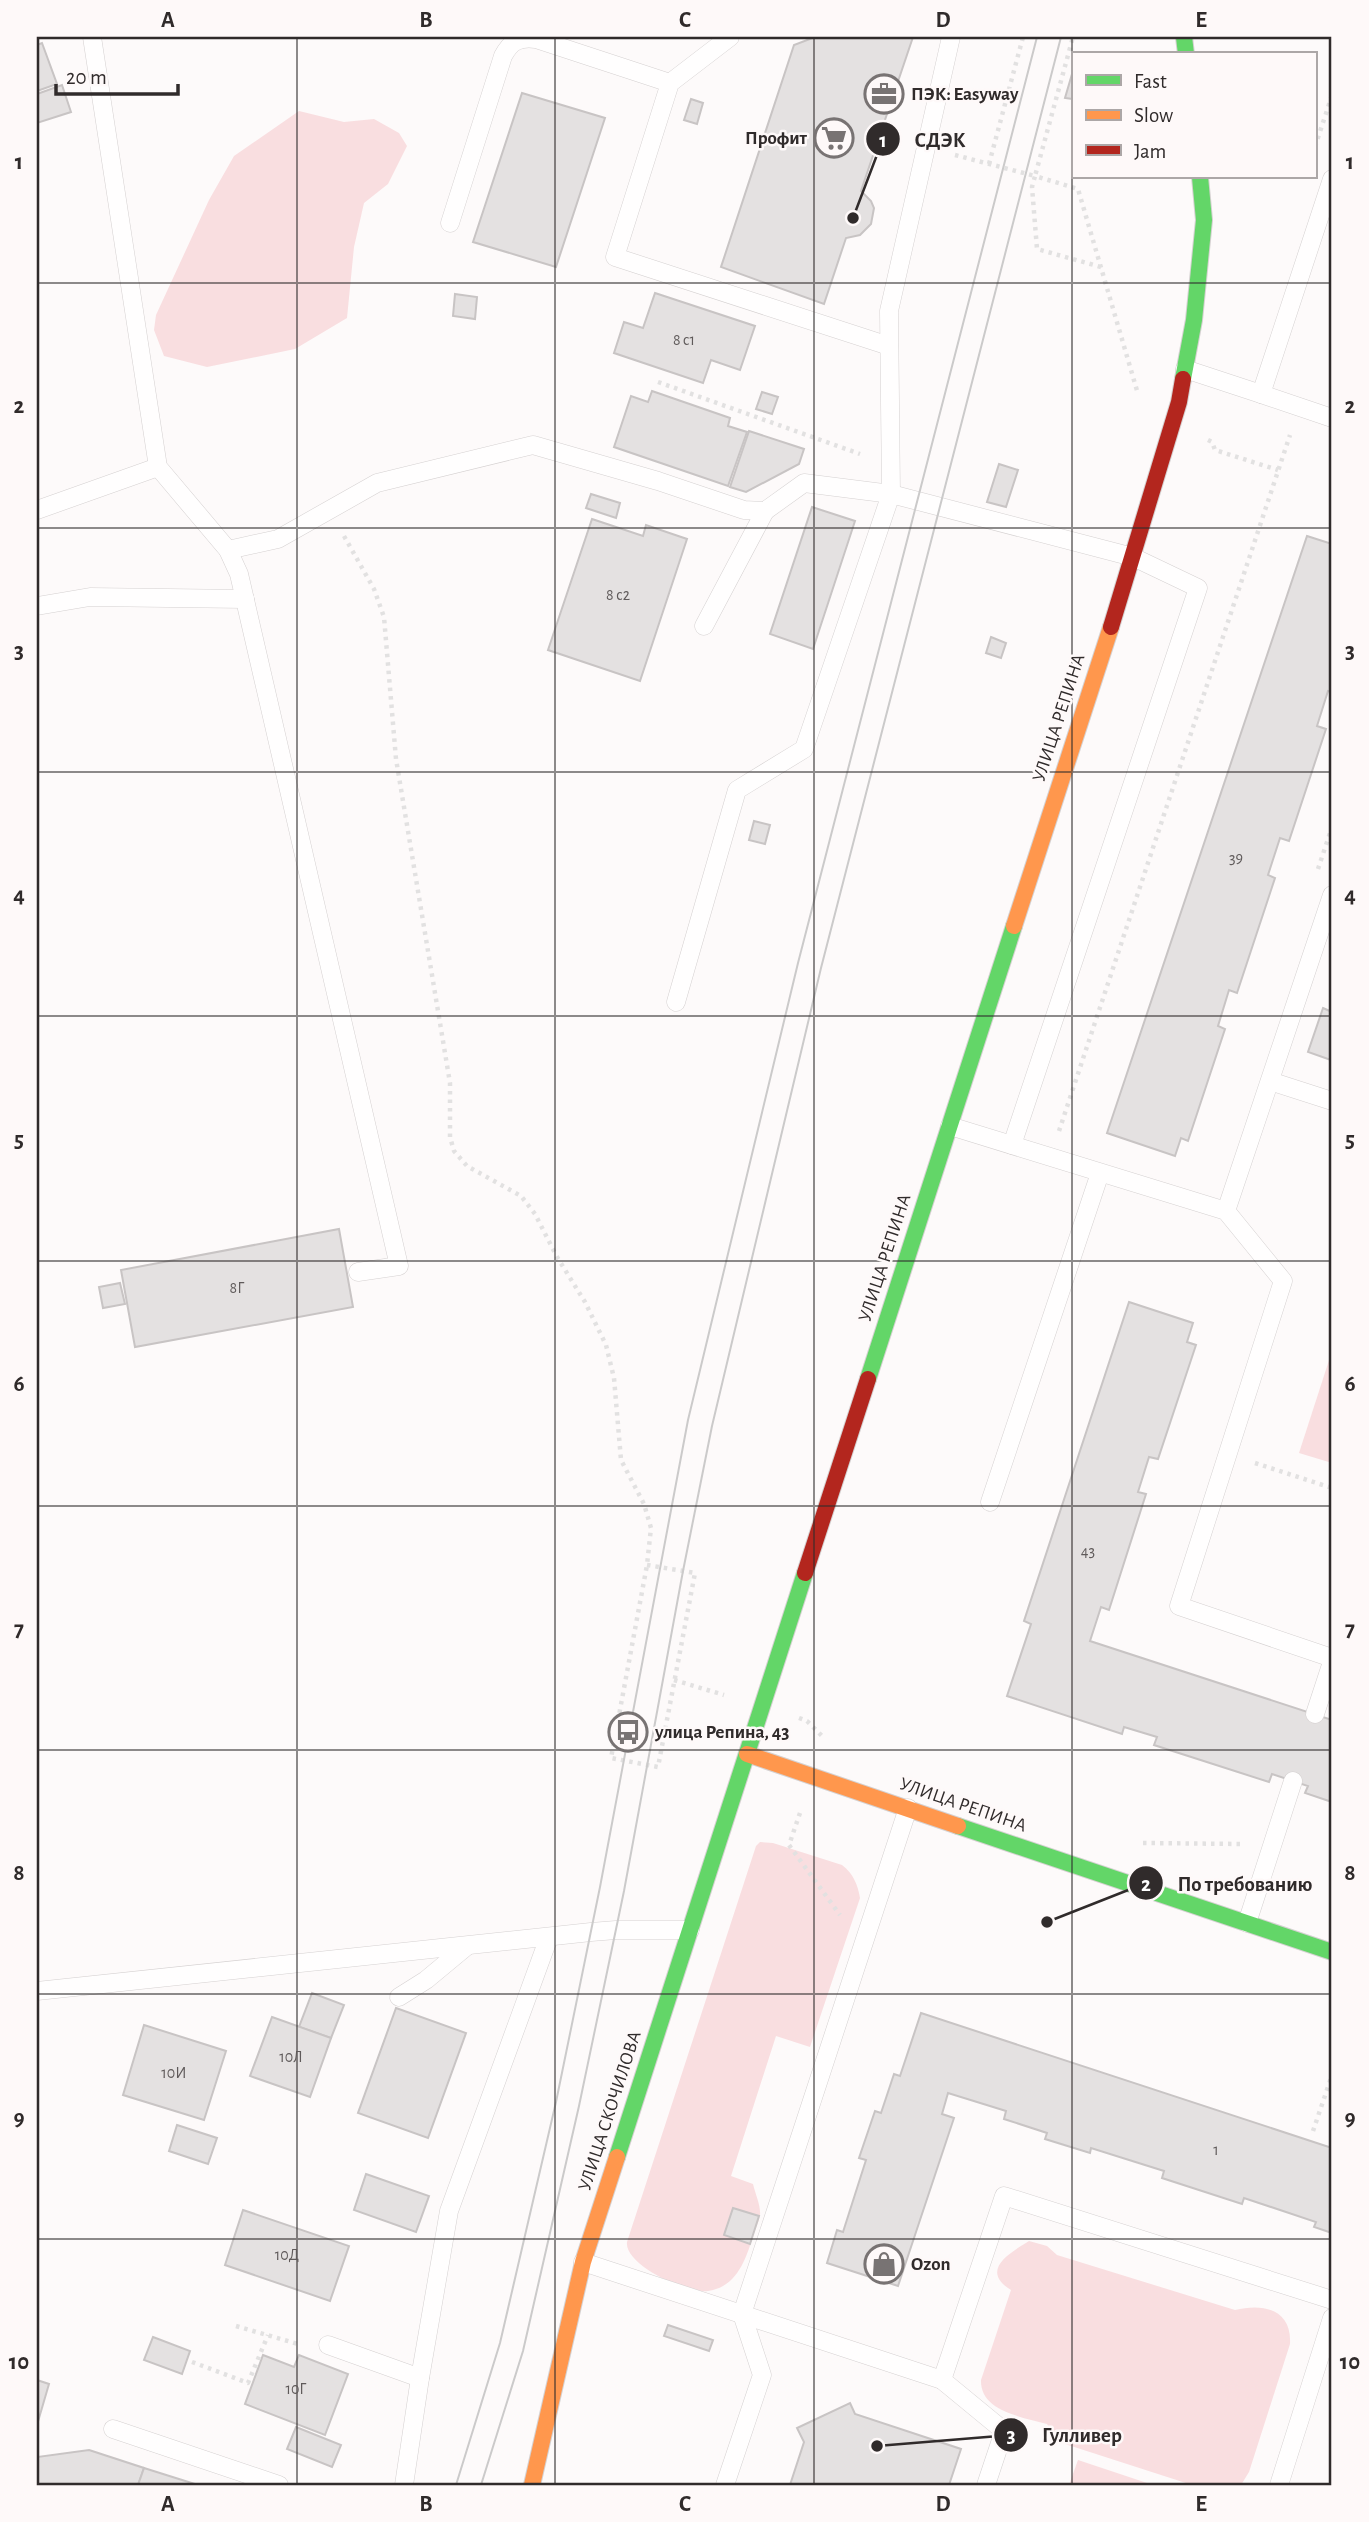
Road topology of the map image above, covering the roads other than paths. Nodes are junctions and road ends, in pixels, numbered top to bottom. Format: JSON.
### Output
{"nodes":[{"id":1,"x":92,"y":37,"type":"edge"},
{"id":2,"x":730,"y":37,"type":"edge"},
{"id":3,"x":951,"y":37,"type":"edge"},
{"id":4,"x":670,"y":83,"type":"junction"},
{"id":5,"x":1200,"y":178,"type":"edge"},
{"id":6,"x":1332,"y":179,"type":"edge"},
{"id":7,"x":450,"y":223,"type":"dead end"},
{"id":8,"x":889,"y":345,"type":"junction"},
{"id":9,"x":1185,"y":369,"type":"junction"},
{"id":10,"x":1261,"y":394,"type":"junction"},
{"id":11,"x":1332,"y":418,"type":"edge"},
{"id":12,"x":158,"y":467,"type":"junction"},
{"id":13,"x":891,"y":494,"type":"junction"},
{"id":14,"x":37,"y":510,"type":"edge"},
{"id":15,"x":765,"y":511,"type":"junction"},
{"id":16,"x":228,"y":550,"type":"junction"},
{"id":17,"x":1133,"y":557,"type":"junction"},
{"id":18,"x":245,"y":599,"type":"junction"},
{"id":19,"x":37,"y":606,"type":"edge"},
{"id":20,"x":704,"y":626,"type":"dead end"},
{"id":21,"x":1332,"y":895,"type":"edge"},
{"id":22,"x":676,"y":1002,"type":"dead end"},
{"id":23,"x":1270,"y":1081,"type":"junction"},
{"id":24,"x":1332,"y":1101,"type":"edge"},
{"id":25,"x":950,"y":1126,"type":"junction"},
{"id":26,"x":1012,"y":1145,"type":"junction"},
{"id":27,"x":1100,"y":1173,"type":"junction"},
{"id":28,"x":1226,"y":1211,"type":"junction"},
{"id":29,"x":358,"y":1272,"type":"dead end"},
{"id":30,"x":990,"y":1502,"type":"dead end"},
{"id":31,"x":1332,"y":1660,"type":"edge"},
{"id":32,"x":1315,"y":1714,"type":"dead end"},
{"id":33,"x":747,"y":1754,"type":"junction"},
{"id":34,"x":1293,"y":1781,"type":"dead end"},
{"id":35,"x":908,"y":1808,"type":"junction"},
{"id":36,"x":1247,"y":1923,"type":"junction"},
{"id":37,"x":690,"y":1930,"type":"junction"},
{"id":38,"x":549,"y":1937,"type":"junction"},
{"id":39,"x":467,"y":1947,"type":"junction"},
{"id":40,"x":1332,"y":1952,"type":"edge"},
{"id":41,"x":37,"y":1991,"type":"edge"},
{"id":42,"x":399,"y":1997,"type":"dead end"},
{"id":43,"x":583,"y":2262,"type":"junction"},
{"id":44,"x":1332,"y":2300,"type":"edge"},
{"id":45,"x":742,"y":2314,"type":"junction"},
{"id":46,"x":1332,"y":2318,"type":"edge"},
{"id":47,"x":328,"y":2345,"type":"road end"},
{"id":48,"x":420,"y":2378,"type":"junction"},
{"id":49,"x":942,"y":2380,"type":"junction"},
{"id":50,"x":113,"y":2429,"type":"dead end"},
{"id":51,"x":279,"y":2485,"type":"edge"},
{"id":52,"x":404,"y":2485,"type":"edge"},
{"id":53,"x":532,"y":2485,"type":"edge"},
{"id":54,"x":725,"y":2485,"type":"edge"},
{"id":55,"x":986,"y":2485,"type":"edge"},
{"id":56,"x":1280,"y":2485,"type":"edge"}],
"edges":[{"from":1,"to":12,"type":"lane"},
{"from":2,"to":4,"type":"lane"},
{"from":3,"to":8,"type":"lane"},
{"from":4,"to":7,"type":"lane"},
{"from":4,"to":8,"type":"lane"},
{"from":5,"to":9,"type":"street","name":"УЛИЦА РЕПИНА"},
{"from":6,"to":10,"type":"lane"},
{"from":8,"to":13,"type":"lane"},
{"from":9,"to":10,"type":"lane"},
{"from":9,"to":17,"type":"street","name":"УЛИЦА РЕПИНА"},
{"from":10,"to":11,"type":"lane"},
{"from":12,"to":14,"type":"lane"},
{"from":12,"to":16,"type":"lane"},
{"from":13,"to":15,"type":"lane"},
{"from":13,"to":17,"type":"lane"},
{"from":13,"to":22,"type":"lane"},
{"from":15,"to":16,"type":"lane"},
{"from":15,"to":20,"type":"lane"},
{"from":16,"to":18,"type":"lane"},
{"from":17,"to":25,"type":"street","name":"УЛИЦА РЕПИНА"},
{"from":17,"to":26,"type":"lane"},
{"from":18,"to":19,"type":"lane"},
{"from":18,"to":29,"type":"lane"},
{"from":21,"to":23,"type":"lane"},
{"from":23,"to":24,"type":"lane"},
{"from":23,"to":28,"type":"lane"},
{"from":25,"to":26,"type":"lane"},
{"from":25,"to":33,"type":"street","name":"УЛИЦА РЕПИНА"},
{"from":26,"to":27,"type":"lane"},
{"from":27,"to":28,"type":"lane"},
{"from":27,"to":30,"type":"lane"},
{"from":28,"to":31,"type":"lane"},
{"from":31,"to":32,"type":"lane"},
{"from":33,"to":35,"type":"street","name":"УЛИЦА РЕПИНА"},
{"from":33,"to":37,"type":"street","name":"УЛИЦА СКОЧИЛОВА"},
{"from":34,"to":36,"type":"lane"},
{"from":35,"to":36,"type":"street","name":"УЛИЦА РЕПИНА"},
{"from":35,"to":45,"type":"lane"},
{"from":36,"to":40,"type":"street","name":"УЛИЦА РЕПИНА"},
{"from":37,"to":38,"type":"lane"},
{"from":37,"to":43,"type":"street","name":"УЛИЦА СКОЧИЛОВА"},
{"from":38,"to":39,"type":"lane"},
{"from":38,"to":48,"type":"lane"},
{"from":39,"to":41,"type":"lane"},
{"from":39,"to":42,"type":"lane"},
{"from":43,"to":45,"type":"lane"},
{"from":43,"to":53,"type":"street","name":"УЛИЦА СКОЧИЛОВА"},
{"from":44,"to":49,"type":"lane"},
{"from":45,"to":49,"type":"lane"},
{"from":45,"to":54,"type":"lane"},
{"from":46,"to":56,"type":"lane"},
{"from":47,"to":48,"type":"lane"},
{"from":48,"to":52,"type":"lane"},
{"from":49,"to":55,"type":"lane"},
{"from":50,"to":51,"type":"lane"}]}
